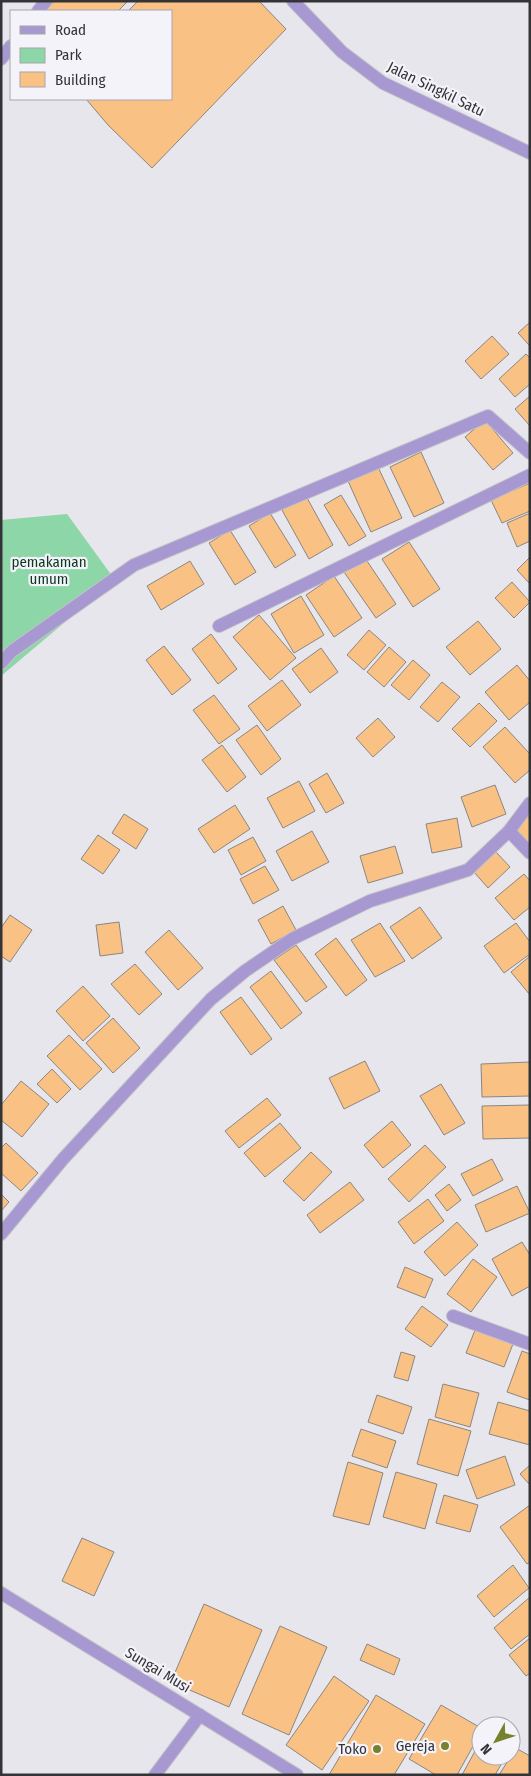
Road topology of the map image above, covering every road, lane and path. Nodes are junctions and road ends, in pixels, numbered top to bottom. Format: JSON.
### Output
{"nodes":[{"id":1,"x":293,"y":1,"type":"edge"},
{"id":2,"x":10,"y":47,"type":"edge"},
{"id":3,"x":1,"y":60,"type":"edge"},
{"id":4,"x":530,"y":153,"type":"edge"},
{"id":5,"x":530,"y":452,"type":"edge"},
{"id":6,"x":530,"y":475,"type":"edge"},
{"id":7,"x":219,"y":626,"type":"dead end"},
{"id":8,"x":1,"y":663,"type":"edge"},
{"id":9,"x":530,"y":803,"type":"edge"},
{"id":10,"x":509,"y":831,"type":"junction"},
{"id":11,"x":530,"y":853,"type":"edge"},
{"id":12,"x":1,"y":1234,"type":"edge"},
{"id":13,"x":453,"y":1316,"type":"dead end"},
{"id":14,"x":530,"y":1344,"type":"edge"},
{"id":15,"x":1,"y":1593,"type":"edge"},
{"id":16,"x":200,"y":1715,"type":"junction"},
{"id":17,"x":155,"y":1775,"type":"edge"},
{"id":18,"x":297,"y":1775,"type":"edge"}],
"edges":[{"from":1,"to":4,"type":"street","name":"Jalan Singkil Satu"},
{"from":2,"to":3,"type":"street"},
{"from":5,"to":8,"type":"street"},
{"from":6,"to":7,"type":"street"},
{"from":9,"to":10,"type":"street"},
{"from":10,"to":11,"type":"street"},
{"from":10,"to":12,"type":"street"},
{"from":13,"to":14,"type":"street"},
{"from":15,"to":16,"type":"street","name":"Sungai Musi"},
{"from":16,"to":17,"type":"street"},
{"from":16,"to":18,"type":"street","name":"Sungai Musi"}]}
